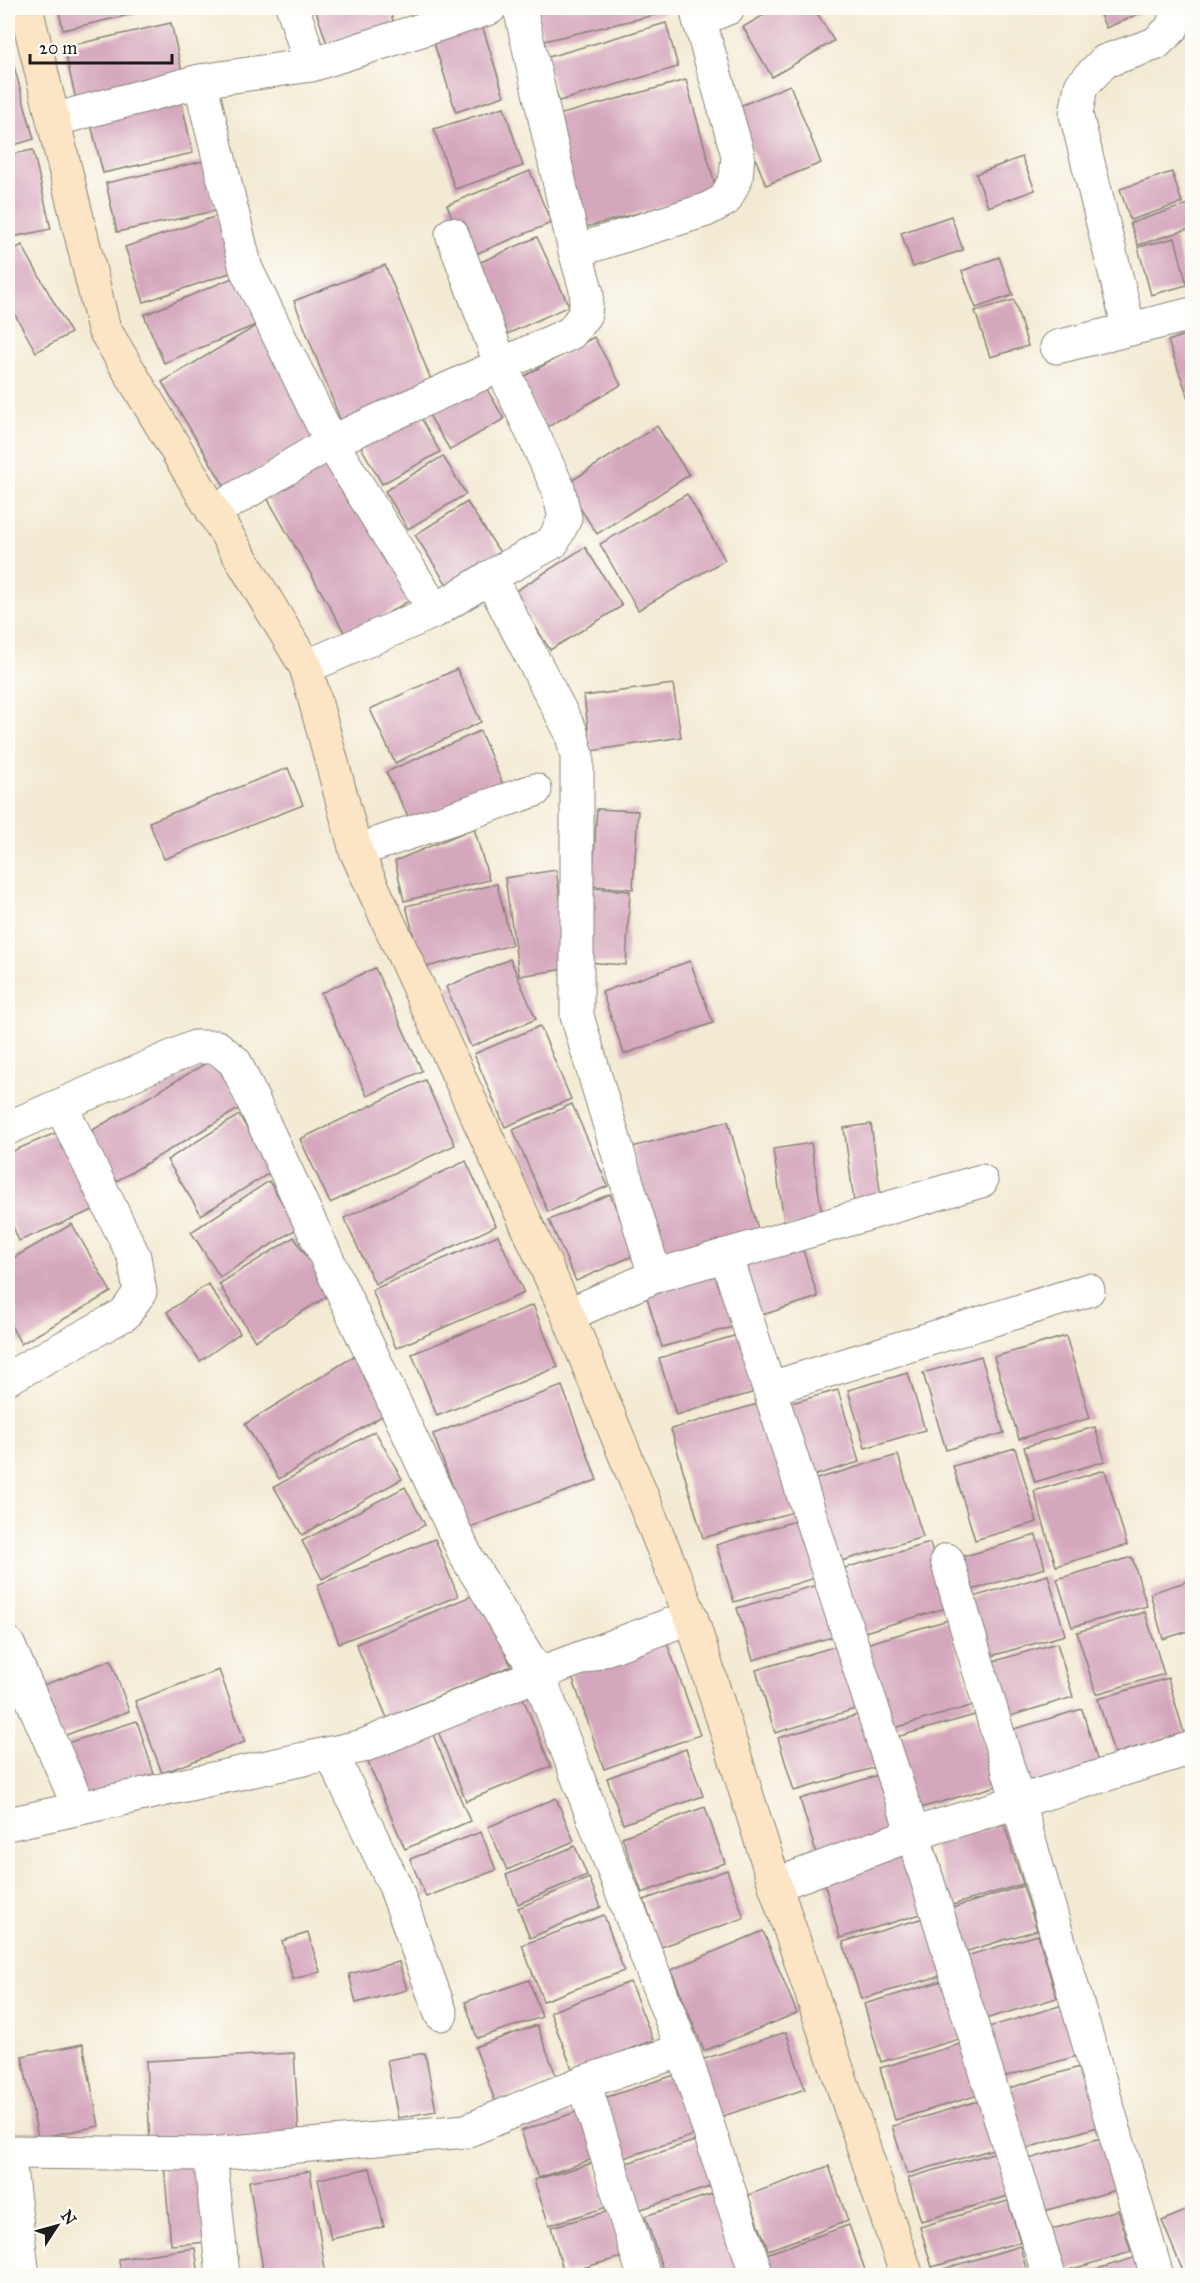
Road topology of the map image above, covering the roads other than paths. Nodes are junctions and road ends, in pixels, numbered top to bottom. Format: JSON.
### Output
{"nodes":[{"id":1,"x":26,"y":8,"type":"edge"},
{"id":2,"x":293,"y":8,"type":"edge"},
{"id":3,"x":490,"y":8,"type":"edge"},
{"id":4,"x":520,"y":8,"type":"edge"},
{"id":5,"x":1178,"y":8,"type":"edge"},
{"id":6,"x":708,"y":12,"type":"edge"},
{"id":7,"x":310,"y":65,"type":"junction"},
{"id":8,"x":200,"y":81,"type":"junction"},
{"id":9,"x":53,"y":120,"type":"junction"},
{"id":10,"x":452,"y":234,"type":"dead end"},
{"id":11,"x":575,"y":251,"type":"junction"},
{"id":12,"x":1192,"y":314,"type":"edge"},
{"id":13,"x":1128,"y":329,"type":"junction"},
{"id":14,"x":1057,"y":347,"type":"dead end"},
{"id":15,"x":501,"y":365,"type":"junction"},
{"id":16,"x":331,"y":442,"type":"junction"},
{"id":17,"x":213,"y":512,"type":"junction"},
{"id":18,"x":490,"y":577,"type":"junction"},
{"id":19,"x":435,"y":611,"type":"junction"},
{"id":20,"x":306,"y":667,"type":"junction"},
{"id":21,"x":535,"y":790,"type":"dead end"},
{"id":22,"x":356,"y":851,"type":"junction"},
{"id":23,"x":61,"y":1106,"type":"junction"},
{"id":24,"x":8,"y":1128,"type":"edge"},
{"id":25,"x":981,"y":1181,"type":"dead end"},
{"id":26,"x":726,"y":1255,"type":"junction"},
{"id":27,"x":655,"y":1276,"type":"junction"},
{"id":28,"x":1088,"y":1290,"type":"dead end"},
{"id":29,"x":568,"y":1315,"type":"junction"},
{"id":30,"x":8,"y":1378,"type":"edge"},
{"id":31,"x":771,"y":1388,"type":"junction"},
{"id":32,"x":947,"y":1560,"type":"dead end"},
{"id":33,"x":691,"y":1617,"type":"junction"},
{"id":34,"x":8,"y":1644,"type":"edge"},
{"id":35,"x":538,"y":1674,"type":"junction"},
{"id":36,"x":1192,"y":1748,"type":"edge"},
{"id":37,"x":331,"y":1753,"type":"junction"},
{"id":38,"x":1017,"y":1802,"type":"junction"},
{"id":39,"x":79,"y":1807,"type":"junction"},
{"id":40,"x":8,"y":1824,"type":"edge"},
{"id":41,"x":913,"y":1834,"type":"junction"},
{"id":42,"x":775,"y":1885,"type":"junction"},
{"id":43,"x":441,"y":2014,"type":"dead end"},
{"id":44,"x":682,"y":2050,"type":"junction"},
{"id":45,"x":584,"y":2082,"type":"junction"},
{"id":46,"x":8,"y":2152,"type":"edge"},
{"id":47,"x":210,"y":2154,"type":"junction"},
{"id":48,"x":23,"y":2276,"type":"edge"},
{"id":49,"x":223,"y":2276,"type":"edge"},
{"id":50,"x":644,"y":2276,"type":"edge"},
{"id":51,"x":757,"y":2276,"type":"edge"},
{"id":52,"x":907,"y":2276,"type":"edge"},
{"id":53,"x":1049,"y":2276,"type":"edge"},
{"id":54,"x":1157,"y":2276,"type":"edge"}],
"edges":[{"from":1,"to":9,"type":"street"},
{"from":2,"to":7,"type":"street"},
{"from":3,"to":7,"type":"street"},
{"from":4,"to":11,"type":"street"},
{"from":5,"to":13,"type":"street"},
{"from":6,"to":11,"type":"street"},
{"from":7,"to":8,"type":"street"},
{"from":8,"to":9,"type":"street"},
{"from":8,"to":16,"type":"street"},
{"from":9,"to":17,"type":"street"},
{"from":10,"to":15,"type":"street"},
{"from":11,"to":15,"type":"street"},
{"from":12,"to":13,"type":"street"},
{"from":13,"to":14,"type":"street"},
{"from":15,"to":16,"type":"street"},
{"from":15,"to":18,"type":"street"},
{"from":16,"to":17,"type":"street"},
{"from":16,"to":19,"type":"street"},
{"from":17,"to":20,"type":"street"},
{"from":18,"to":19,"type":"street"},
{"from":18,"to":27,"type":"street"},
{"from":19,"to":20,"type":"street"},
{"from":20,"to":22,"type":"street"},
{"from":21,"to":22,"type":"street"},
{"from":22,"to":29,"type":"street"},
{"from":23,"to":24,"type":"street"},
{"from":23,"to":30,"type":"street"},
{"from":23,"to":35,"type":"street"},
{"from":25,"to":26,"type":"street"},
{"from":26,"to":27,"type":"street"},
{"from":26,"to":31,"type":"street"},
{"from":27,"to":29,"type":"street"},
{"from":28,"to":31,"type":"street"},
{"from":29,"to":33,"type":"street"},
{"from":31,"to":41,"type":"street"},
{"from":32,"to":38,"type":"street"},
{"from":33,"to":35,"type":"street"},
{"from":33,"to":42,"type":"street"},
{"from":34,"to":39,"type":"street"},
{"from":35,"to":37,"type":"street"},
{"from":35,"to":44,"type":"street"},
{"from":36,"to":38,"type":"street"},
{"from":37,"to":39,"type":"street"},
{"from":37,"to":43,"type":"street"},
{"from":38,"to":41,"type":"street"},
{"from":38,"to":54,"type":"street"},
{"from":39,"to":40,"type":"street"},
{"from":41,"to":42,"type":"street"},
{"from":41,"to":53,"type":"street"},
{"from":42,"to":52,"type":"street"},
{"from":44,"to":45,"type":"street"},
{"from":44,"to":51,"type":"street"},
{"from":45,"to":47,"type":"street"},
{"from":45,"to":50,"type":"street"},
{"from":46,"to":47,"type":"street"},
{"from":46,"to":48,"type":"street"},
{"from":47,"to":49,"type":"street"}]}
